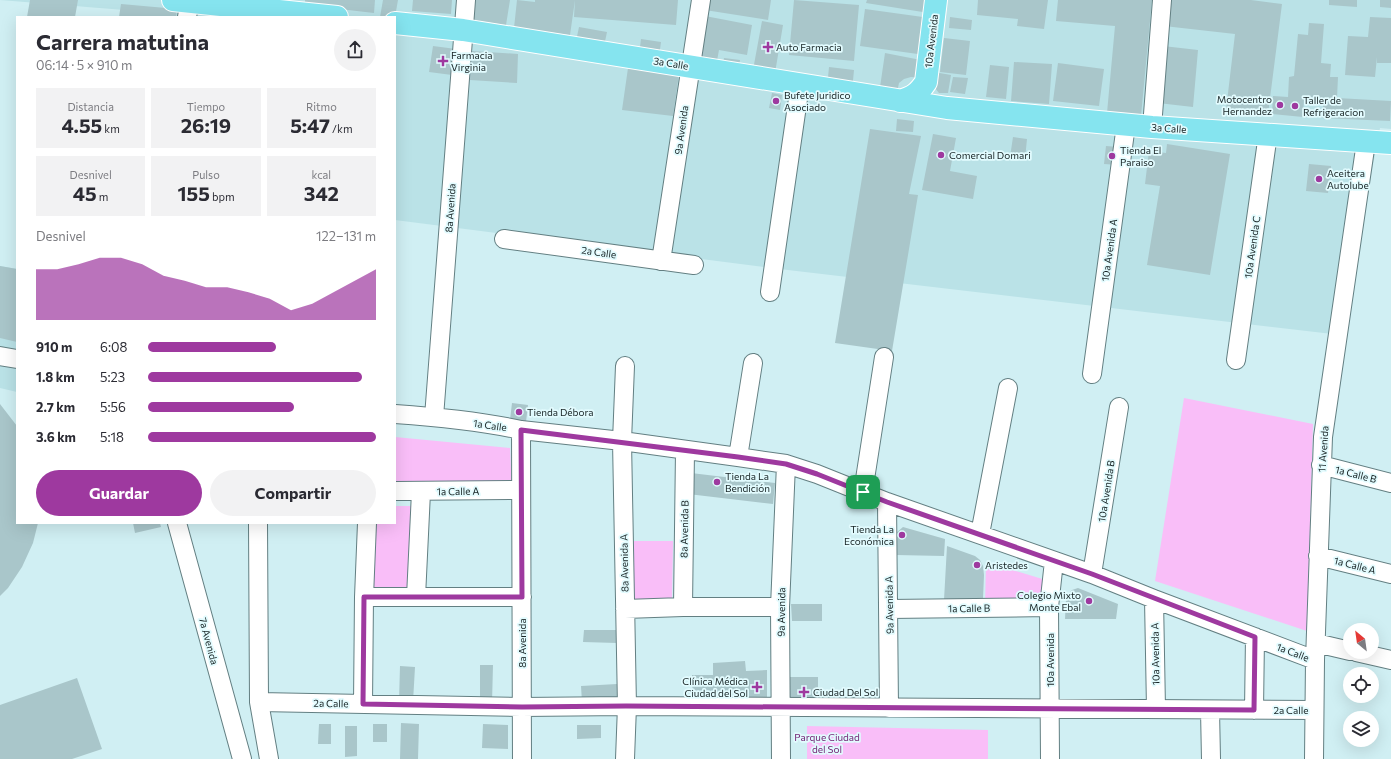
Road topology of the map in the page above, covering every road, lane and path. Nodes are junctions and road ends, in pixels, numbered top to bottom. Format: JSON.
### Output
{"nodes":[{"id":1,"x":466,"y":0,"type":"edge"},
{"id":2,"x":701,"y":0,"type":"edge"},
{"id":3,"x":936,"y":0,"type":"edge"},
{"id":4,"x":1162,"y":0,"type":"edge"},
{"id":5,"x":185,"y":5,"type":"edge"},
{"id":6,"x":324,"y":16,"type":"edge"},
{"id":7,"x":396,"y":23,"type":"edge"},
{"id":8,"x":463,"y":30,"type":"junction"},
{"id":9,"x":690,"y":66,"type":"junction"},
{"id":10,"x":926,"y":82,"type":"junction"},
{"id":11,"x":800,"y":85,"type":"junction"},
{"id":12,"x":900,"y":101,"type":"junction"},
{"id":13,"x":947,"y":108,"type":"junction"},
{"id":14,"x":1126,"y":125,"type":"junction"},
{"id":15,"x":1152,"y":127,"type":"junction"},
{"id":16,"x":1268,"y":134,"type":"junction"},
{"id":17,"x":1366,"y":142,"type":"junction"},
{"id":18,"x":1391,"y":143,"type":"edge"},
{"id":19,"x":504,"y":240,"type":"dead end"},
{"id":20,"x":661,"y":261,"type":"junction"},
{"id":21,"x":694,"y":265,"type":"dead end"},
{"id":22,"x":770,"y":292,"type":"dead end"},
{"id":23,"x":0,"y":356,"type":"edge"},
{"id":24,"x":884,"y":357,"type":"dead end"},
{"id":25,"x":16,"y":359,"type":"edge"},
{"id":26,"x":1236,"y":360,"type":"dead end"},
{"id":27,"x":753,"y":363,"type":"dead end"},
{"id":28,"x":625,"y":366,"type":"dead end"},
{"id":29,"x":1092,"y":374,"type":"dead end"},
{"id":30,"x":1008,"y":388,"type":"dead end"},
{"id":31,"x":1119,"y":407,"type":"dead end"},
{"id":32,"x":396,"y":414,"type":"edge"},
{"id":33,"x":434,"y":417,"type":"junction"},
{"id":34,"x":521,"y":430,"type":"junction"},
{"id":35,"x":622,"y":442,"type":"junction"},
{"id":36,"x":684,"y":451,"type":"junction"},
{"id":37,"x":738,"y":457,"type":"junction"},
{"id":38,"x":786,"y":464,"type":"junction"},
{"id":39,"x":1321,"y":465,"type":"junction"},
{"id":40,"x":1391,"y":483,"type":"edge"},
{"id":41,"x":521,"y":490,"type":"junction"},
{"id":42,"x":396,"y":491,"type":"edge"},
{"id":43,"x":421,"y":492,"type":"junction"},
{"id":44,"x":863,"y":492,"type":"junction"},
{"id":45,"x":887,"y":502,"type":"junction"},
{"id":46,"x":177,"y":524,"type":"edge"},
{"id":47,"x":258,"y":524,"type":"edge"},
{"id":48,"x":368,"y":524,"type":"edge"},
{"id":49,"x":980,"y":534,"type":"junction"},
{"id":50,"x":1318,"y":556,"type":"junction"},
{"id":51,"x":1054,"y":561,"type":"junction"},
{"id":52,"x":1092,"y":574,"type":"junction"},
{"id":53,"x":1391,"y":574,"type":"edge"},
{"id":54,"x":364,"y":597,"type":"junction"},
{"id":55,"x":416,"y":597,"type":"junction"},
{"id":56,"x":522,"y":597,"type":"junction"},
{"id":57,"x":1154,"y":599,"type":"junction"},
{"id":58,"x":780,"y":607,"type":"junction"},
{"id":59,"x":1050,"y":607,"type":"junction"},
{"id":60,"x":683,"y":608,"type":"junction"},
{"id":61,"x":625,"y":609,"type":"junction"},
{"id":62,"x":889,"y":609,"type":"junction"},
{"id":63,"x":1255,"y":637,"type":"junction"},
{"id":64,"x":1343,"y":651,"type":"edge"},
{"id":65,"x":1315,"y":652,"type":"junction"},
{"id":66,"x":1379,"y":657,"type":"edge"},
{"id":67,"x":1391,"y":660,"type":"edge"},
{"id":68,"x":259,"y":702,"type":"junction"},
{"id":69,"x":363,"y":704,"type":"junction"},
{"id":70,"x":626,"y":706,"type":"junction"},
{"id":71,"x":522,"y":707,"type":"junction"},
{"id":72,"x":781,"y":707,"type":"junction"},
{"id":73,"x":889,"y":708,"type":"junction"},
{"id":74,"x":1050,"y":709,"type":"junction"},
{"id":75,"x":1156,"y":709,"type":"junction"},
{"id":76,"x":1210,"y":710,"type":"junction"},
{"id":77,"x":1254,"y":710,"type":"junction"},
{"id":78,"x":1314,"y":710,"type":"junction"},
{"id":79,"x":242,"y":759,"type":"edge"},
{"id":80,"x":269,"y":759,"type":"edge"},
{"id":81,"x":522,"y":759,"type":"edge"},
{"id":82,"x":625,"y":759,"type":"edge"},
{"id":83,"x":781,"y":759,"type":"edge"},
{"id":84,"x":1050,"y":759,"type":"edge"},
{"id":85,"x":1211,"y":759,"type":"edge"},
{"id":86,"x":1314,"y":759,"type":"edge"}],
"edges":[{"from":1,"to":8,"type":"street","name":"8a Avenida"},
{"from":2,"to":9,"type":"street","name":"9a Avenida"},
{"from":3,"to":10,"type":"main road","name":"10a Avenida"},
{"from":4,"to":15,"type":"street"},
{"from":5,"to":6,"type":"main road"},
{"from":7,"to":8,"type":"main road","name":"3a Calle"},
{"from":8,"to":9,"type":"main road","name":"3a Calle"},
{"from":8,"to":33,"type":"street","name":"8a Avenida"},
{"from":9,"to":11,"type":"main road","name":"3a Calle"},
{"from":9,"to":20,"type":"street","name":"9a Avenida"},
{"from":10,"to":12,"type":"main road"},
{"from":10,"to":13,"type":"main road"},
{"from":11,"to":12,"type":"main road","name":"3a Calle"},
{"from":11,"to":22,"type":"street"},
{"from":12,"to":13,"type":"main road","name":"3a Calle"},
{"from":13,"to":14,"type":"main road","name":"3a Calle"},
{"from":14,"to":15,"type":"main road","name":"3a Calle"},
{"from":14,"to":29,"type":"street","name":"10a Avenida A"},
{"from":15,"to":16,"type":"main road","name":"3a Calle"},
{"from":16,"to":17,"type":"main road","name":"3a Calle"},
{"from":16,"to":26,"type":"street","name":"10a Avenida C"},
{"from":17,"to":18,"type":"main road","name":"3a Calle"},
{"from":17,"to":39,"type":"street","name":"11 Avenida"},
{"from":19,"to":20,"type":"street","name":"2a Calle"},
{"from":20,"to":21,"type":"street","name":"2a Calle"},
{"from":23,"to":25,"type":"street"},
{"from":24,"to":44,"type":"street"},
{"from":27,"to":37,"type":"street"},
{"from":28,"to":35,"type":"street","name":"8a Avenida A"},
{"from":30,"to":49,"type":"street"},
{"from":31,"to":52,"type":"street","name":"10a Avenida B"},
{"from":32,"to":33,"type":"street","name":"1a Calle"},
{"from":33,"to":34,"type":"street","name":"1a Calle"},
{"from":34,"to":35,"type":"street","name":"1a Calle"},
{"from":34,"to":41,"type":"street","name":"8a Avenida"},
{"from":35,"to":36,"type":"street","name":"1a Calle"},
{"from":35,"to":61,"type":"street","name":"8a Avenida A"},
{"from":36,"to":37,"type":"street","name":"1a Calle"},
{"from":36,"to":60,"type":"street","name":"8a Avenida B"},
{"from":37,"to":38,"type":"street","name":"1a Calle"},
{"from":38,"to":44,"type":"street","name":"1a Calle"},
{"from":38,"to":58,"type":"street","name":"9a Avenida"},
{"from":39,"to":40,"type":"street","name":"1a Calle B"},
{"from":39,"to":50,"type":"street","name":"11 Avenida"},
{"from":41,"to":43,"type":"street","name":"1a Calle A"},
{"from":41,"to":56,"type":"street","name":"8a Avenida"},
{"from":42,"to":43,"type":"street","name":"1a Calle A"},
{"from":43,"to":55,"type":"street"},
{"from":44,"to":45,"type":"street","name":"1a Calle"},
{"from":45,"to":49,"type":"street","name":"1a Calle"},
{"from":45,"to":62,"type":"street","name":"9a Avenida A"},
{"from":46,"to":79,"type":"street","name":"7a Avenida"},
{"from":47,"to":68,"type":"street"},
{"from":48,"to":54,"type":"street"},
{"from":49,"to":51,"type":"street","name":"1a Calle"},
{"from":50,"to":53,"type":"street","name":"1a Calle A"},
{"from":50,"to":65,"type":"street","name":"11 Avenida"},
{"from":51,"to":52,"type":"street","name":"1a Calle"},
{"from":51,"to":59,"type":"street","name":"10a Avenida"},
{"from":52,"to":57,"type":"street","name":"1a Calle"},
{"from":54,"to":55,"type":"street"},
{"from":54,"to":69,"type":"street"},
{"from":55,"to":56,"type":"street"},
{"from":56,"to":71,"type":"street","name":"8a Avenida"},
{"from":57,"to":63,"type":"street","name":"1a Calle"},
{"from":57,"to":75,"type":"street","name":"10a Avenida A"},
{"from":58,"to":60,"type":"street"},
{"from":58,"to":72,"type":"street","name":"9a Avenida"},
{"from":59,"to":62,"type":"street","name":"1a Calle B"},
{"from":59,"to":74,"type":"street","name":"10a Avenida"},
{"from":60,"to":61,"type":"street"},
{"from":61,"to":70,"type":"street","name":"8a Avenida A"},
{"from":62,"to":73,"type":"street","name":"9a Avenida A"},
{"from":63,"to":65,"type":"street","name":"1a Calle"},
{"from":63,"to":77,"type":"street"},
{"from":64,"to":65,"type":"street","name":"1a Calle"},
{"from":65,"to":78,"type":"street","name":"11 Avenida"},
{"from":66,"to":67,"type":"street"},
{"from":68,"to":69,"type":"street","name":"2a Calle"},
{"from":68,"to":80,"type":"street"},
{"from":69,"to":71,"type":"street","name":"2a Calle"},
{"from":70,"to":71,"type":"street","name":"2a Calle"},
{"from":70,"to":72,"type":"street","name":"2a Calle"},
{"from":70,"to":82,"type":"street","name":"8a Avenida A"},
{"from":71,"to":81,"type":"street","name":"8a Avenida"},
{"from":72,"to":73,"type":"street","name":"2a Calle"},
{"from":72,"to":83,"type":"street","name":"9a Avenida"},
{"from":73,"to":74,"type":"street","name":"2a Calle"},
{"from":74,"to":75,"type":"street","name":"2a Calle"},
{"from":74,"to":84,"type":"street","name":"10a Avenida"},
{"from":75,"to":76,"type":"street","name":"2a Calle"},
{"from":76,"to":77,"type":"street","name":"2a Calle"},
{"from":76,"to":85,"type":"street"},
{"from":77,"to":78,"type":"street","name":"2a Calle"},
{"from":78,"to":86,"type":"street","name":"11 Avenida"}]}
